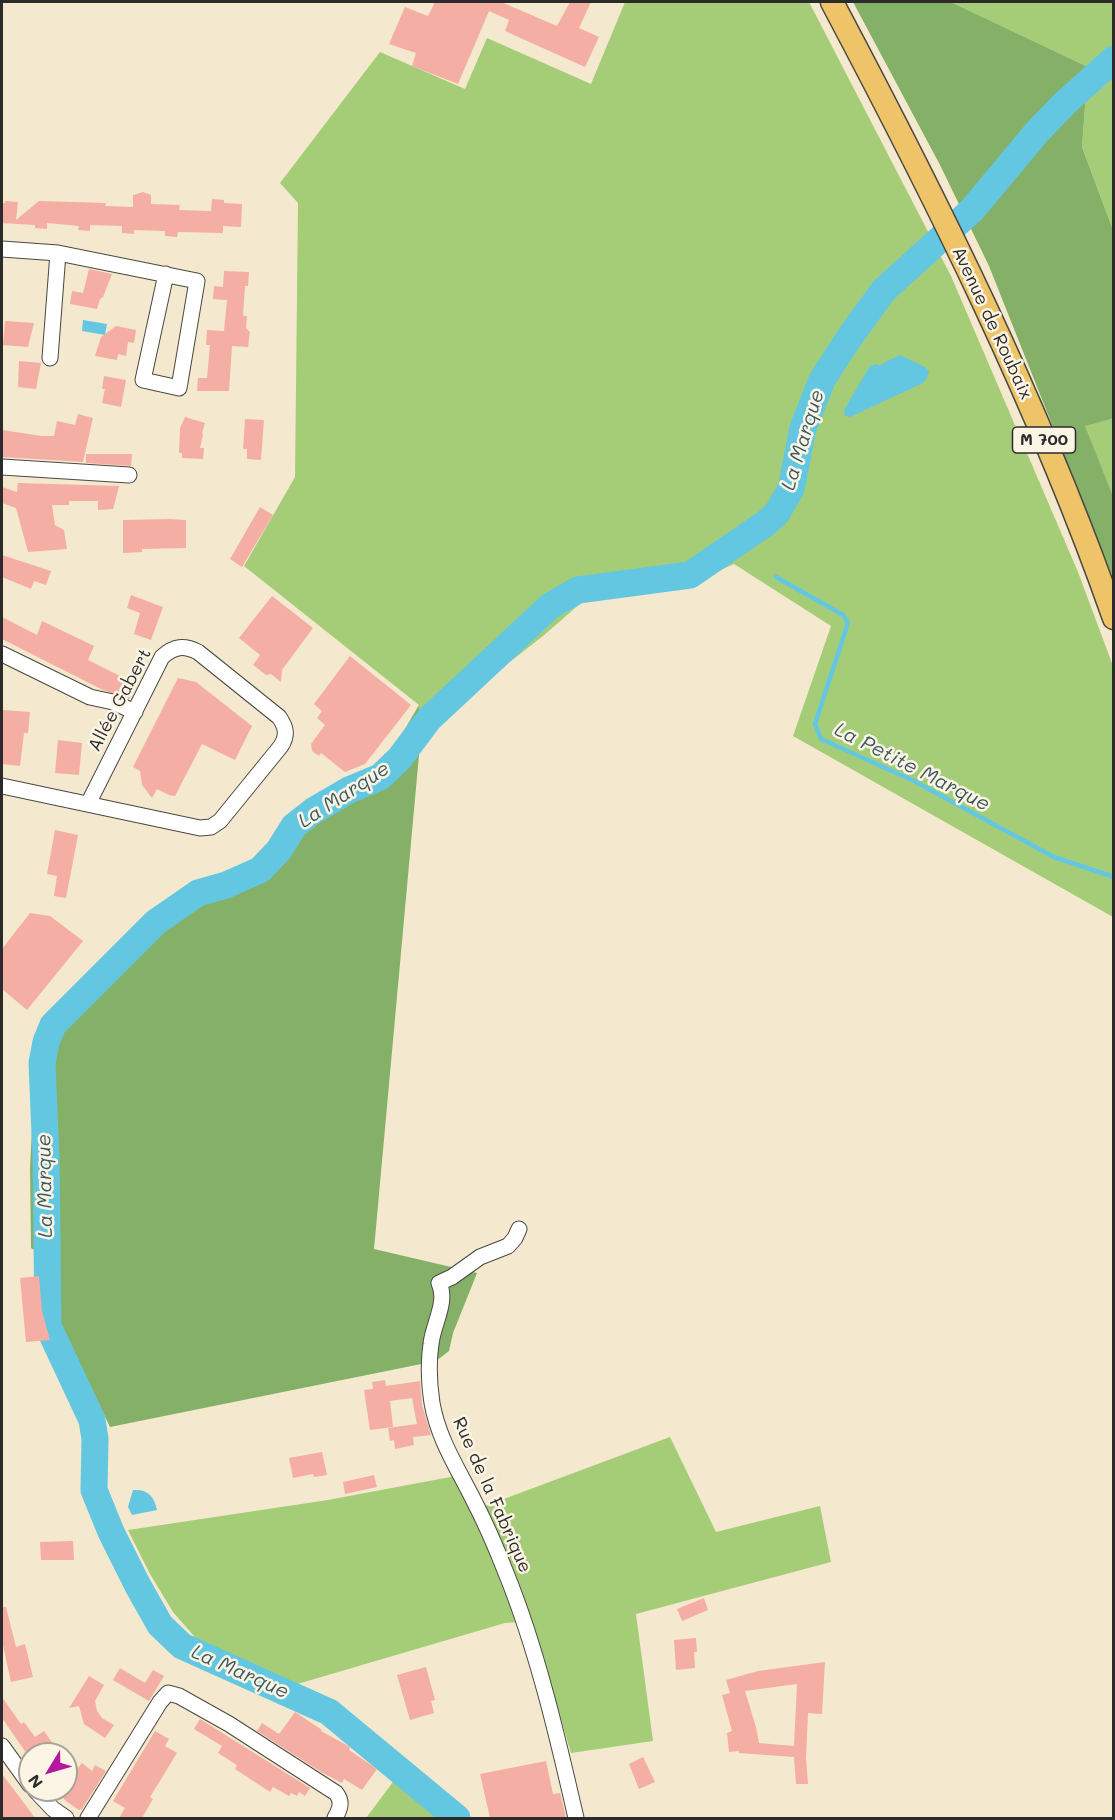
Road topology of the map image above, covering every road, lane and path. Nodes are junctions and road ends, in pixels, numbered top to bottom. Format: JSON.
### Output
{"nodes":[{"id":1,"x":832,"y":2,"type":"edge"},
{"id":2,"x":2,"y":249,"type":"edge"},
{"id":3,"x":58,"y":253,"type":"junction"},
{"id":4,"x":166,"y":274,"type":"junction"},
{"id":5,"x":50,"y":358,"type":"dead end"},
{"id":6,"x":2,"y":468,"type":"edge"},
{"id":7,"x":129,"y":475,"type":"dead end"},
{"id":8,"x":1113,"y":618,"type":"edge"},
{"id":9,"x":2,"y":654,"type":"edge"},
{"id":10,"x":135,"y":712,"type":"junction"},
{"id":11,"x":2,"y":786,"type":"edge"},
{"id":12,"x":88,"y":804,"type":"junction"},
{"id":13,"x":519,"y":1229,"type":"dead end"},
{"id":14,"x":2,"y":1746,"type":"edge"},
{"id":15,"x":18,"y":1768,"type":"edge"},
{"id":16,"x":46,"y":1802,"type":"edge"},
{"id":17,"x":60,"y":1817,"type":"edge"},
{"id":18,"x":88,"y":1818,"type":"edge"},
{"id":19,"x":334,"y":1818,"type":"edge"},
{"id":20,"x":576,"y":1818,"type":"edge"}],
"edges":[{"from":1,"to":8,"type":"highway","name":"Avenue de Roubaix","number":"M 700"},
{"from":2,"to":3,"type":"street"},
{"from":3,"to":4,"type":"street"},
{"from":3,"to":5,"type":"street"},
{"from":4,"to":4,"type":"street"},
{"from":6,"to":7,"type":"street"},
{"from":9,"to":10,"type":"street"},
{"from":10,"to":12,"type":"street","name":"Allée Gabert"},
{"from":10,"to":12,"type":"street","name":"Allée Gabert"},
{"from":11,"to":12,"type":"street","name":"Allée Gabert"},
{"from":13,"to":20,"type":"street","name":"Rue de la Fabrique"},
{"from":14,"to":15,"type":"street"},
{"from":16,"to":17,"type":"street"},
{"from":18,"to":19,"type":"street"}]}
